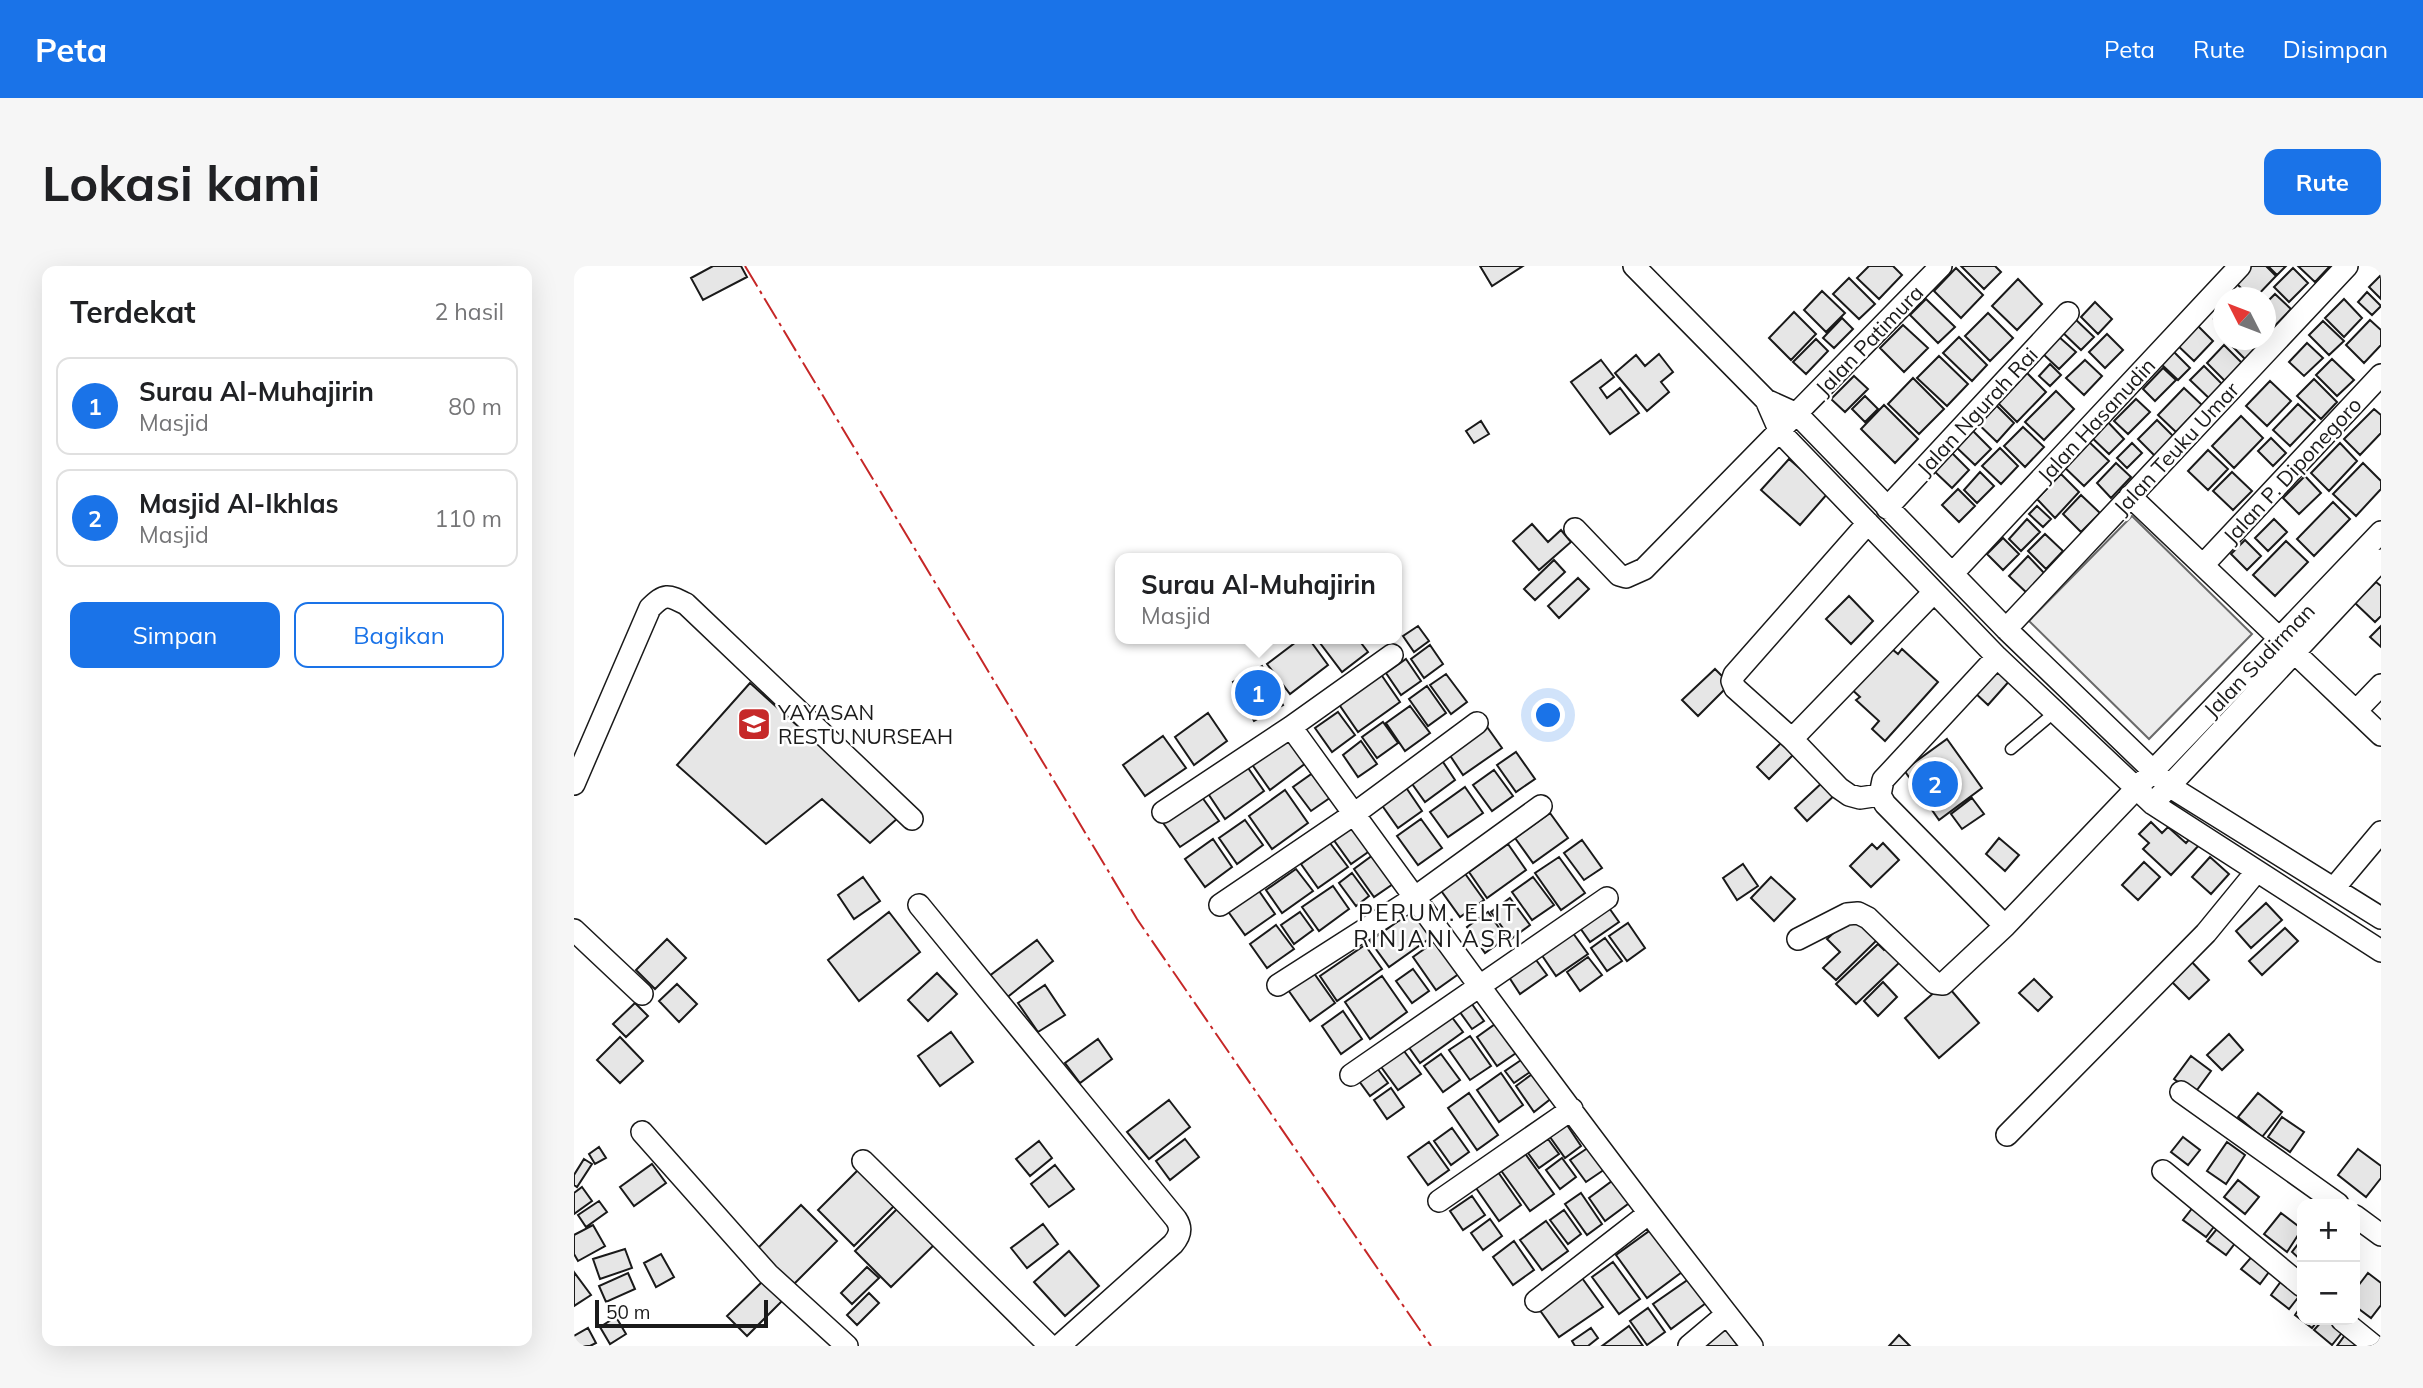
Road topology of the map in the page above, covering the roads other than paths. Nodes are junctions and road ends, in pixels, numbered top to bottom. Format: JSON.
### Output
{"nodes":[{"id":1,"x":1634,"y":266,"type":"edge"},
{"id":2,"x":1941,"y":266,"type":"edge"},
{"id":3,"x":2240,"y":266,"type":"edge"},
{"id":4,"x":2347,"y":266,"type":"edge"},
{"id":5,"x":2068,"y":313,"type":"dead end"},
{"id":6,"x":2381,"y":374,"type":"edge"},
{"id":7,"x":1766,"y":400,"type":"junction"},
{"id":8,"x":1797,"y":414,"type":"junction"},
{"id":9,"x":1780,"y":432,"type":"junction"},
{"id":10,"x":2130,"y":496,"type":"junction"},
{"id":11,"x":1887,"y":508,"type":"junction"},
{"id":12,"x":1868,"y":523,"type":"junction"},
{"id":13,"x":1574,"y":529,"type":"dead end"},
{"id":14,"x":2381,"y":532,"type":"edge"},
{"id":15,"x":2381,"y":560,"type":"edge"},
{"id":16,"x":2203,"y":565,"type":"junction"},
{"id":17,"x":1953,"y":573,"type":"junction"},
{"id":18,"x":1934,"y":592,"type":"junction"},
{"id":19,"x":2006,"y":629,"type":"junction"},
{"id":20,"x":2287,"y":645,"type":"junction"},
{"id":21,"x":1392,"y":655,"type":"dead end"},
{"id":22,"x":1997,"y":657,"type":"junction"},
{"id":23,"x":2381,"y":685,"type":"edge"},
{"id":24,"x":2356,"y":711,"type":"junction"},
{"id":25,"x":2055,"y":712,"type":"junction"},
{"id":26,"x":1477,"y":723,"type":"dead end"},
{"id":27,"x":1291,"y":727,"type":"junction"},
{"id":28,"x":2381,"y":735,"type":"edge"},
{"id":29,"x":1792,"y":739,"type":"junction"},
{"id":30,"x":2011,"y":749,"type":"dead end"},
{"id":31,"x":2152,"y":772,"type":"junction"},
{"id":32,"x":574,"y":784,"type":"edge"},
{"id":33,"x":2169,"y":786,"type":"junction"},
{"id":34,"x":2137,"y":788,"type":"junction"},
{"id":35,"x":1880,"y":795,"type":"junction"},
{"id":36,"x":2153,"y":804,"type":"junction"},
{"id":37,"x":1541,"y":806,"type":"dead end"},
{"id":38,"x":1163,"y":812,"type":"dead end"},
{"id":39,"x":1353,"y":814,"type":"junction"},
{"id":40,"x":912,"y":819,"type":"dead end"},
{"id":41,"x":2381,"y":832,"type":"edge"},
{"id":42,"x":2256,"y":872,"type":"junction"},
{"id":43,"x":2334,"y":888,"type":"junction"},
{"id":44,"x":1414,"y":898,"type":"junction"},
{"id":45,"x":1607,"y":898,"type":"dead end"},
{"id":46,"x":919,"y":905,"type":"dead end"},
{"id":47,"x":1220,"y":905,"type":"dead end"},
{"id":48,"x":2381,"y":918,"type":"edge"},
{"id":49,"x":2005,"y":926,"type":"junction"},
{"id":50,"x":574,"y":930,"type":"edge"},
{"id":51,"x":1798,"y":939,"type":"dead end"},
{"id":52,"x":2381,"y":951,"type":"edge"},
{"id":53,"x":1278,"y":985,"type":"dead end"},
{"id":54,"x":1479,"y":985,"type":"junction"},
{"id":55,"x":642,"y":994,"type":"dead end"},
{"id":56,"x":1351,"y":1075,"type":"dead end"},
{"id":57,"x":2181,"y":1092,"type":"dead end"},
{"id":58,"x":1572,"y":1109,"type":"junction"},
{"id":59,"x":642,"y":1132,"type":"dead end"},
{"id":60,"x":2007,"y":1135,"type":"dead end"},
{"id":61,"x":863,"y":1161,"type":"dead end"},
{"id":62,"x":2164,"y":1171,"type":"dead end"},
{"id":63,"x":2331,"y":1199,"type":"edge"},
{"id":64,"x":1439,"y":1201,"type":"dead end"},
{"id":65,"x":1648,"y":1214,"type":"junction"},
{"id":66,"x":2360,"y":1220,"type":"edge"},
{"id":67,"x":2381,"y":1235,"type":"edge"},
{"id":68,"x":2297,"y":1282,"type":"edge"},
{"id":69,"x":1536,"y":1301,"type":"dead end"},
{"id":70,"x":1727,"y":1314,"type":"junction"},
{"id":71,"x":2348,"y":1325,"type":"edge"},
{"id":72,"x":1071,"y":1343,"type":"edge"},
{"id":73,"x":848,"y":1346,"type":"edge"},
{"id":74,"x":1050,"y":1346,"type":"edge"},
{"id":75,"x":1689,"y":1346,"type":"edge"},
{"id":76,"x":1752,"y":1346,"type":"edge"},
{"id":77,"x":2374,"y":1346,"type":"edge"}],
"edges":[{"from":1,"to":7,"type":"street"},
{"from":2,"to":8,"type":"street","name":"Jalan Patimura"},
{"from":3,"to":17,"type":"street","name":"Jalan Hasanudin"},
{"from":4,"to":10,"type":"street","name":"Jalan Teuku Umar"},
{"from":5,"to":11,"type":"street","name":"Jalan Ngurah Rai"},
{"from":6,"to":16,"type":"street","name":"Jalan P. Diponegoro"},
{"from":7,"to":8,"type":"street"},
{"from":7,"to":9,"type":"street"},
{"from":8,"to":9,"type":"street","name":"Jalan Patimura"},
{"from":8,"to":11,"type":"street"},
{"from":9,"to":12,"type":"street"},
{"from":9,"to":13,"type":"street","name":"Jalan Patimura"},
{"from":10,"to":16,"type":"street"},
{"from":10,"to":19,"type":"street","name":"Jalan Teuku Umar"},
{"from":11,"to":17,"type":"street"},
{"from":12,"to":18,"type":"street"},
{"from":12,"to":29,"type":"street"},
{"from":14,"to":20,"type":"street","name":"Jalan Sudirman"},
{"from":15,"to":20,"type":"street"},
{"from":16,"to":20,"type":"street"},
{"from":17,"to":19,"type":"street"},
{"from":18,"to":22,"type":"street"},
{"from":18,"to":29,"type":"street"},
{"from":19,"to":31,"type":"street"},
{"from":20,"to":24,"type":"street"},
{"from":20,"to":31,"type":"street","name":"Jalan Sudirman"},
{"from":20,"to":33,"type":"street"},
{"from":21,"to":27,"type":"street"},
{"from":22,"to":25,"type":"street"},
{"from":22,"to":35,"type":"street"},
{"from":23,"to":24,"type":"street"},
{"from":24,"to":28,"type":"street"},
{"from":25,"to":30,"type":"lane"},
{"from":25,"to":34,"type":"street"},
{"from":26,"to":39,"type":"street"},
{"from":27,"to":38,"type":"street"},
{"from":27,"to":39,"type":"street"},
{"from":29,"to":35,"type":"street"},
{"from":31,"to":33,"type":"street"},
{"from":31,"to":34,"type":"street","name":"Jalan Sudirman"},
{"from":32,"to":40,"type":"street"},
{"from":33,"to":36,"type":"street"},
{"from":33,"to":43,"type":"street"},
{"from":34,"to":36,"type":"street"},
{"from":34,"to":49,"type":"street","name":"Jalan Sudirman"},
{"from":35,"to":49,"type":"street"},
{"from":36,"to":42,"type":"street"},
{"from":37,"to":44,"type":"street"},
{"from":39,"to":44,"type":"street"},
{"from":39,"to":47,"type":"street"},
{"from":41,"to":43,"type":"street"},
{"from":42,"to":52,"type":"street"},
{"from":42,"to":60,"type":"street"},
{"from":43,"to":48,"type":"street"},
{"from":44,"to":53,"type":"street"},
{"from":44,"to":54,"type":"street"},
{"from":45,"to":54,"type":"street"},
{"from":46,"to":72,"type":"street"},
{"from":49,"to":51,"type":"street","name":"Jalan Sudirman"},
{"from":50,"to":55,"type":"street"},
{"from":54,"to":56,"type":"street"},
{"from":54,"to":58,"type":"street"},
{"from":57,"to":63,"type":"street"},
{"from":58,"to":64,"type":"street"},
{"from":58,"to":65,"type":"street"},
{"from":59,"to":73,"type":"street"},
{"from":61,"to":74,"type":"street"},
{"from":62,"to":68,"type":"street"},
{"from":65,"to":69,"type":"street"},
{"from":65,"to":70,"type":"street"},
{"from":66,"to":67,"type":"street"},
{"from":70,"to":75,"type":"street"},
{"from":70,"to":76,"type":"street"},
{"from":71,"to":77,"type":"street"}]}
